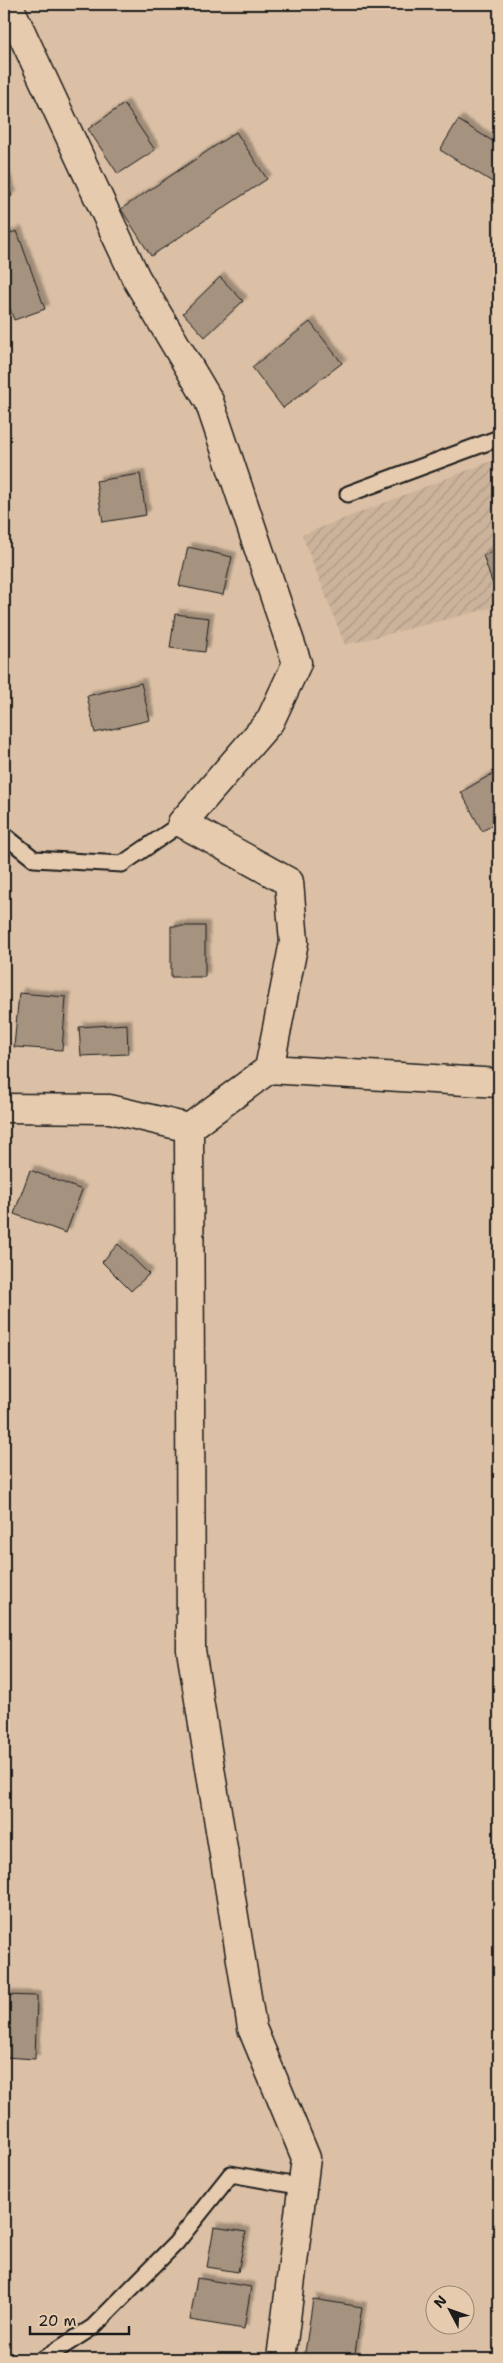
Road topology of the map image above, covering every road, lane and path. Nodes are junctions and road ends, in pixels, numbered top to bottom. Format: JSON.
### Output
{"nodes":[{"id":1,"x":8,"y":4,"type":"edge"},
{"id":2,"x":499,"y":438,"type":"edge"},
{"id":3,"x":348,"y":494,"type":"dead end"},
{"id":4,"x":182,"y":822,"type":"junction"},
{"id":5,"x":4,"y":835,"type":"edge"},
{"id":6,"x":269,"y":1069,"type":"junction"},
{"id":7,"x":499,"y":1083,"type":"edge"},
{"id":8,"x":4,"y":1108,"type":"edge"},
{"id":9,"x":189,"y":1128,"type":"junction"},
{"id":10,"x":303,"y":2187,"type":"junction"},
{"id":11,"x":42,"y":2359,"type":"edge"},
{"id":12,"x":281,"y":2359,"type":"edge"}],
"edges":[{"from":1,"to":4,"type":"street"},
{"from":2,"to":3,"type":"lane"},
{"from":4,"to":5,"type":"lane"},
{"from":4,"to":6,"type":"street"},
{"from":6,"to":7,"type":"street"},
{"from":6,"to":9,"type":"street"},
{"from":8,"to":9,"type":"street"},
{"from":9,"to":10,"type":"street"},
{"from":10,"to":11,"type":"lane"},
{"from":10,"to":12,"type":"street"}]}
